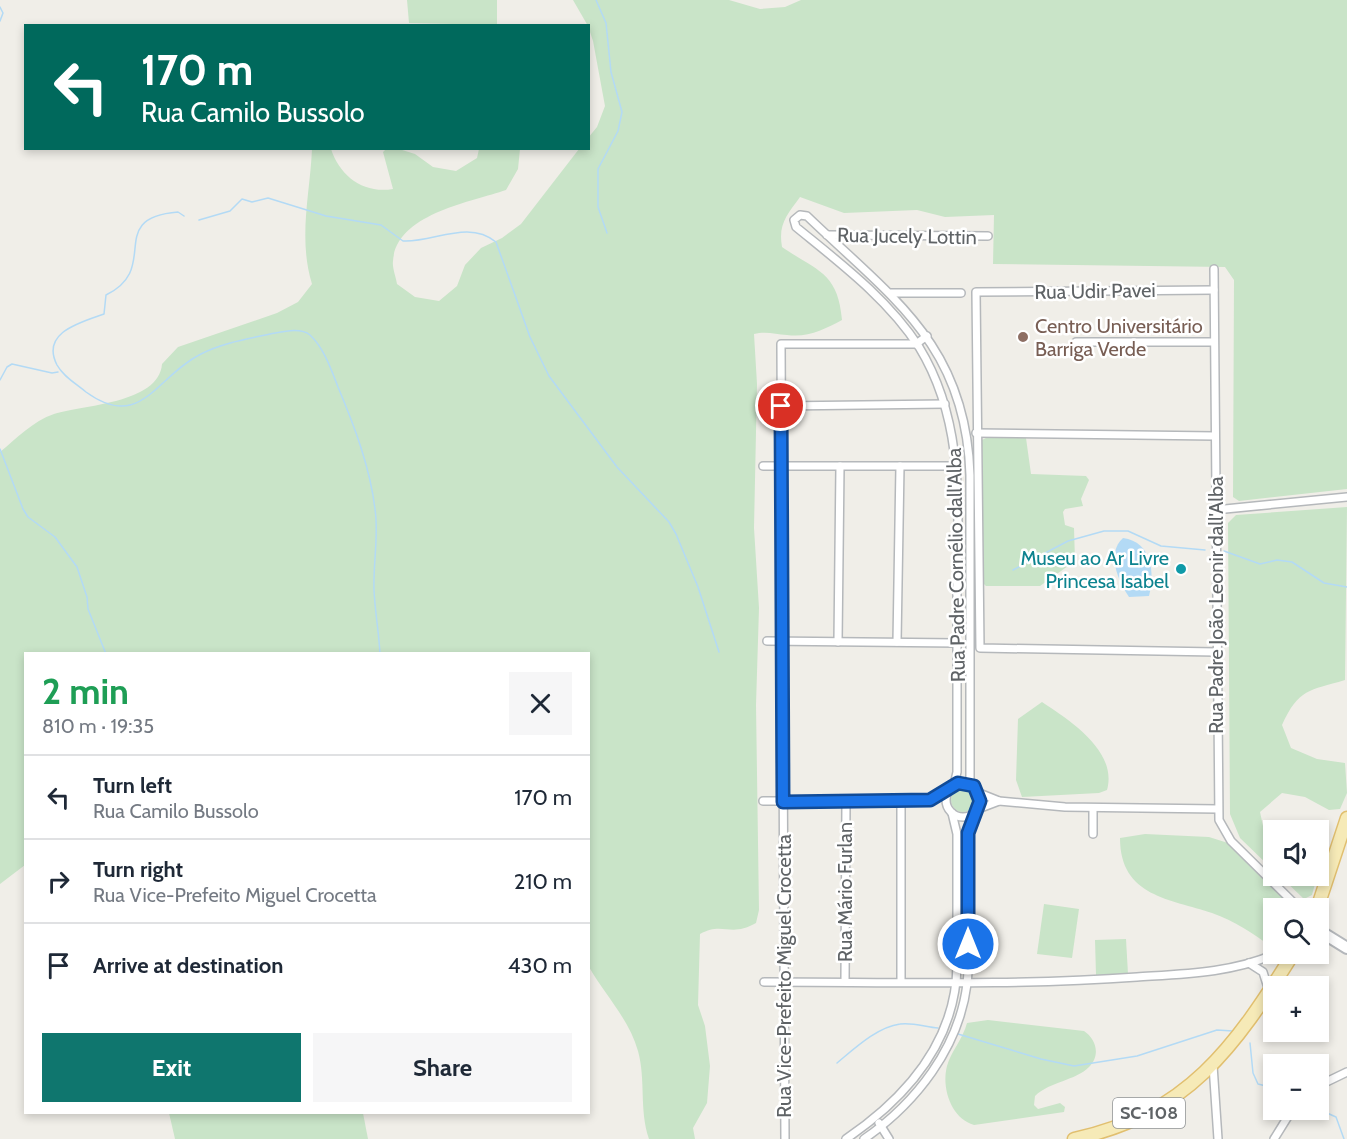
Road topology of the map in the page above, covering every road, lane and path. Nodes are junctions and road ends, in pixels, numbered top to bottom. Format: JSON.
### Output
{"nodes":[{"id":1,"x":827,"y":235,"type":"junction"},
{"id":2,"x":988,"y":236,"type":"dead end"},
{"id":3,"x":1214,"y":269,"type":"dead end"},
{"id":4,"x":1214,"y":290,"type":"junction"},
{"id":5,"x":961,"y":292,"type":"dead end"},
{"id":6,"x":891,"y":293,"type":"junction"},
{"id":7,"x":927,"y":336,"type":"junction"},
{"id":8,"x":1076,"y":342,"type":"dead end"},
{"id":9,"x":1214,"y":342,"type":"junction"},
{"id":10,"x":916,"y":344,"type":"junction"},
{"id":11,"x":945,"y":404,"type":"junction"},
{"id":12,"x":781,"y":406,"type":"junction"},
{"id":13,"x":976,"y":434,"type":"junction"},
{"id":14,"x":1215,"y":436,"type":"junction"},
{"id":15,"x":763,"y":466,"type":"dead end"},
{"id":16,"x":781,"y":466,"type":"junction"},
{"id":17,"x":840,"y":466,"type":"junction"},
{"id":18,"x":900,"y":466,"type":"junction"},
{"id":19,"x":957,"y":466,"type":"junction"},
{"id":20,"x":1347,"y":497,"type":"edge"},
{"id":21,"x":1215,"y":510,"type":"junction"},
{"id":22,"x":767,"y":641,"type":"dead end"},
{"id":23,"x":782,"y":642,"type":"junction"},
{"id":24,"x":838,"y":642,"type":"junction"},
{"id":25,"x":897,"y":642,"type":"junction"},
{"id":26,"x":957,"y":643,"type":"junction"},
{"id":27,"x":1216,"y":652,"type":"junction"},
{"id":28,"x":970,"y":784,"type":"junction"},
{"id":29,"x":954,"y":785,"type":"junction"},
{"id":30,"x":948,"y":791,"type":"junction"},
{"id":31,"x":979,"y":793,"type":"junction"},
{"id":32,"x":930,"y":800,"type":"junction"},
{"id":33,"x":763,"y":801,"type":"dead end"},
{"id":34,"x":999,"y":801,"type":"junction"},
{"id":35,"x":783,"y":802,"type":"junction"},
{"id":36,"x":846,"y":802,"type":"junction"},
{"id":37,"x":901,"y":802,"type":"junction"},
{"id":38,"x":1093,"y":808,"type":"junction"},
{"id":39,"x":1218,"y":809,"type":"junction"},
{"id":40,"x":976,"y":810,"type":"junction"},
{"id":41,"x":951,"y":812,"type":"junction"},
{"id":42,"x":1347,"y":818,"type":"edge"},
{"id":43,"x":1093,"y":834,"type":"dead end"},
{"id":44,"x":1289,"y":898,"type":"edge"},
{"id":45,"x":1321,"y":898,"type":"edge"},
{"id":46,"x":1329,"y":929,"type":"edge"},
{"id":47,"x":1329,"y":937,"type":"edge"},
{"id":48,"x":1347,"y":940,"type":"edge"},
{"id":49,"x":1347,"y":948,"type":"edge"},
{"id":50,"x":1263,"y":958,"type":"edge"},
{"id":51,"x":1249,"y":963,"type":"junction"},
{"id":52,"x":1264,"y":976,"type":"edge"},
{"id":53,"x":764,"y":982,"type":"dead end"},
{"id":54,"x":784,"y":982,"type":"junction"},
{"id":55,"x":845,"y":982,"type":"junction"},
{"id":56,"x":901,"y":982,"type":"junction"},
{"id":57,"x":957,"y":982,"type":"junction"},
{"id":58,"x":967,"y":982,"type":"junction"},
{"id":59,"x":1263,"y":999,"type":"edge"},
{"id":60,"x":1213,"y":1065,"type":"junction"},
{"id":61,"x":1347,"y":1072,"type":"edge"},
{"id":62,"x":1329,"y":1081,"type":"edge"},
{"id":63,"x":875,"y":1118,"type":"junction"},
{"id":64,"x":1286,"y":1120,"type":"edge"},
{"id":65,"x":882,"y":1126,"type":"junction"},
{"id":66,"x":785,"y":1139,"type":"edge"},
{"id":67,"x":846,"y":1139,"type":"edge"},
{"id":68,"x":864,"y":1139,"type":"edge"},
{"id":69,"x":889,"y":1139,"type":"edge"},
{"id":70,"x":1074,"y":1139,"type":"edge"},
{"id":71,"x":1218,"y":1139,"type":"edge"},
{"id":72,"x":1274,"y":1139,"type":"edge"}],
"edges":[{"from":1,"to":2,"type":"street","name":"Rua Jucely Lottin"},
{"from":1,"to":6,"type":"street","name":"Rua Padre Cornélio dall'Alba"},
{"from":1,"to":10,"type":"street","name":"Rua Padre Cornélio dall'Alba"},
{"from":3,"to":4,"type":"street","name":"Rua Padre João Leonir dall'Alba"},
{"from":4,"to":9,"type":"street","name":"Rua Padre João Leonir dall'Alba"},
{"from":4,"to":13,"type":"street","name":"Rua Udir Pavei"},
{"from":5,"to":6,"type":"street"},
{"from":6,"to":7,"type":"street","name":"Rua Padre Cornélio dall'Alba"},
{"from":7,"to":10,"type":"street"},
{"from":7,"to":28,"type":"street","name":"Rua Padre Cornélio dall'Alba"},
{"from":8,"to":9,"type":"street"},
{"from":9,"to":14,"type":"street","name":"Rua Padre João Leonir dall'Alba"},
{"from":10,"to":11,"type":"street","name":"Rua Padre Cornélio dall'Alba"},
{"from":10,"to":12,"type":"street","name":"Rua Vice-Prefeito Miguel Crocetta"},
{"from":11,"to":12,"type":"street"},
{"from":11,"to":19,"type":"street","name":"Rua Padre Cornélio dall'Alba"},
{"from":12,"to":16,"type":"street","name":"Rua Vice-Prefeito Miguel Crocetta"},
{"from":13,"to":14,"type":"street"},
{"from":13,"to":27,"type":"street"},
{"from":14,"to":21,"type":"street","name":"Rua Padre João Leonir dall'Alba"},
{"from":15,"to":16,"type":"street"},
{"from":16,"to":17,"type":"street"},
{"from":16,"to":23,"type":"street","name":"Rua Vice-Prefeito Miguel Crocetta"},
{"from":17,"to":18,"type":"street"},
{"from":17,"to":24,"type":"street"},
{"from":18,"to":19,"type":"street"},
{"from":18,"to":25,"type":"street"},
{"from":19,"to":26,"type":"street","name":"Rua Padre Cornélio dall'Alba"},
{"from":20,"to":21,"type":"street"},
{"from":21,"to":27,"type":"street","name":"Rua Padre João Leonir dall'Alba"},
{"from":22,"to":23,"type":"street"},
{"from":23,"to":24,"type":"street"},
{"from":23,"to":35,"type":"street","name":"Rua Vice-Prefeito Miguel Crocetta"},
{"from":24,"to":25,"type":"street"},
{"from":25,"to":26,"type":"street"},
{"from":26,"to":29,"type":"street","name":"Rua Padre Cornélio dall'Alba"},
{"from":27,"to":39,"type":"street","name":"Rua Padre João Leonir dall'Alba"},
{"from":28,"to":29,"type":"street"},
{"from":28,"to":31,"type":"street"},
{"from":29,"to":30,"type":"street"},
{"from":30,"to":32,"type":"street"},
{"from":30,"to":41,"type":"street"},
{"from":31,"to":34,"type":"street"},
{"from":31,"to":40,"type":"street"},
{"from":32,"to":37,"type":"street"},
{"from":32,"to":41,"type":"street"},
{"from":33,"to":35,"type":"street"},
{"from":34,"to":38,"type":"street"},
{"from":34,"to":40,"type":"street"},
{"from":35,"to":36,"type":"street"},
{"from":35,"to":54,"type":"street","name":"Rua Vice-Prefeito Miguel Crocetta"},
{"from":36,"to":37,"type":"street"},
{"from":36,"to":55,"type":"street","name":"Rua Mário Furlan"},
{"from":37,"to":56,"type":"street"},
{"from":38,"to":39,"type":"street"},
{"from":38,"to":43,"type":"street"},
{"from":39,"to":44,"type":"street","name":"Rua Padre João Leonir dall'Alba"},
{"from":40,"to":41,"type":"street"},
{"from":40,"to":58,"type":"street"},
{"from":41,"to":57,"type":"street"},
{"from":42,"to":45,"type":"main road"},
{"from":46,"to":48,"type":"main road"},
{"from":47,"to":49,"type":"main road"},
{"from":50,"to":51,"type":"street"},
{"from":51,"to":52,"type":"street"},
{"from":51,"to":58,"type":"street"},
{"from":53,"to":54,"type":"street"},
{"from":54,"to":55,"type":"street"},
{"from":54,"to":66,"type":"street","name":"Rua Vice-Prefeito Miguel Crocetta"},
{"from":55,"to":56,"type":"street"},
{"from":56,"to":57,"type":"street"},
{"from":57,"to":58,"type":"street"},
{"from":57,"to":63,"type":"street"},
{"from":58,"to":65,"type":"street"},
{"from":59,"to":60,"type":"main road","number":"SC-108"},
{"from":60,"to":70,"type":"main road","number":"SC-108"},
{"from":60,"to":71,"type":"street"},
{"from":61,"to":62,"type":"street"},
{"from":63,"to":65,"type":"street"},
{"from":63,"to":67,"type":"street"},
{"from":64,"to":72,"type":"street"},
{"from":65,"to":68,"type":"street"},
{"from":65,"to":69,"type":"street"}]}
